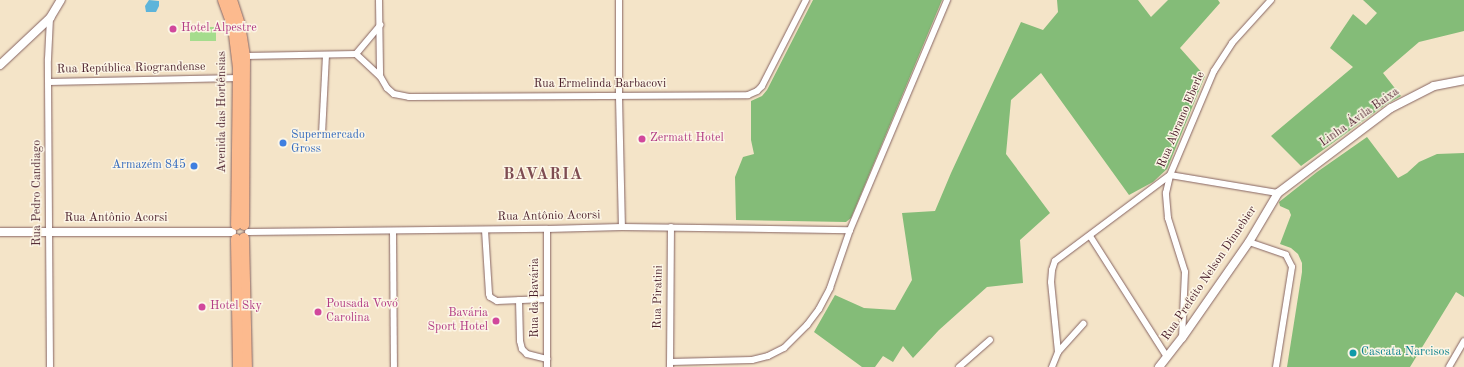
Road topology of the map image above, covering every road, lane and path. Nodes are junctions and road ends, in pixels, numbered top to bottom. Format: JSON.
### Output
{"nodes":[{"id":1,"x":61,"y":0,"type":"edge"},
{"id":2,"x":223,"y":0,"type":"edge"},
{"id":3,"x":232,"y":0,"type":"edge"},
{"id":4,"x":379,"y":0,"type":"edge"},
{"id":5,"x":619,"y":0,"type":"edge"},
{"id":6,"x":806,"y":0,"type":"edge"},
{"id":7,"x":947,"y":0,"type":"edge"},
{"id":8,"x":1271,"y":0,"type":"edge"},
{"id":9,"x":50,"y":18,"type":"junction"},
{"id":10,"x":380,"y":25,"type":"junction"},
{"id":11,"x":356,"y":54,"type":"junction"},
{"id":12,"x":245,"y":56,"type":"junction"},
{"id":13,"x":326,"y":56,"type":"junction"},
{"id":14,"x":0,"y":65,"type":"edge"},
{"id":15,"x":380,"y":76,"type":"junction"},
{"id":16,"x":238,"y":78,"type":"junction"},
{"id":17,"x":1464,"y":80,"type":"edge"},
{"id":18,"x":49,"y":82,"type":"junction"},
{"id":19,"x":618,"y":97,"type":"junction"},
{"id":20,"x":322,"y":134,"type":"dead end"},
{"id":21,"x":1170,"y":174,"type":"junction"},
{"id":22,"x":1278,"y":192,"type":"junction"},
{"id":23,"x":622,"y":227,"type":"junction"},
{"id":24,"x":671,"y":227,"type":"junction"},
{"id":25,"x":485,"y":230,"type":"junction"},
{"id":26,"x":547,"y":230,"type":"junction"},
{"id":27,"x":850,"y":230,"type":"junction"},
{"id":28,"x":50,"y":231,"type":"junction"},
{"id":29,"x":393,"y":231,"type":"junction"},
{"id":30,"x":0,"y":232,"type":"edge"},
{"id":31,"x":240,"y":232,"type":"junction"},
{"id":32,"x":1090,"y":236,"type":"junction"},
{"id":33,"x":1249,"y":242,"type":"junction"},
{"id":34,"x":546,"y":299,"type":"junction"},
{"id":35,"x":518,"y":300,"type":"junction"},
{"id":36,"x":1083,"y":324,"type":"dead end"},
{"id":37,"x":1182,"y":338,"type":"junction"},
{"id":38,"x":990,"y":340,"type":"dead end"},
{"id":39,"x":1464,"y":341,"type":"edge"},
{"id":40,"x":1058,"y":352,"type":"junction"},
{"id":41,"x":546,"y":358,"type":"junction"},
{"id":42,"x":1167,"y":358,"type":"junction"},
{"id":43,"x":670,"y":364,"type":"edge"},
{"id":44,"x":50,"y":367,"type":"edge"},
{"id":45,"x":238,"y":367,"type":"edge"},
{"id":46,"x":247,"y":367,"type":"edge"},
{"id":47,"x":394,"y":367,"type":"edge"},
{"id":48,"x":547,"y":367,"type":"edge"},
{"id":49,"x":959,"y":367,"type":"edge"},
{"id":50,"x":1052,"y":367,"type":"edge"},
{"id":51,"x":1159,"y":367,"type":"edge"},
{"id":52,"x":1276,"y":367,"type":"edge"},
{"id":53,"x":1449,"y":367,"type":"edge"}],
"edges":[{"from":1,"to":9,"type":"street"},
{"from":2,"to":16,"type":"main road","name":"Avenida das Hortênsias"},
{"from":3,"to":12,"type":"main road","name":"Avenida das Hortênsias"},
{"from":4,"to":10,"type":"street"},
{"from":5,"to":19,"type":"street"},
{"from":6,"to":19,"type":"street","name":"Rua Ermelinda Barbacovi"},
{"from":7,"to":27,"type":"street"},
{"from":8,"to":21,"type":"street","name":"Rua Abramo Eberle"},
{"from":9,"to":14,"type":"street"},
{"from":9,"to":18,"type":"street","name":"Rua Pedro Candiago"},
{"from":10,"to":11,"type":"street"},
{"from":10,"to":15,"type":"street"},
{"from":11,"to":13,"type":"street"},
{"from":11,"to":15,"type":"street","name":"Rua Ermelinda Barbacovi"},
{"from":12,"to":13,"type":"street"},
{"from":12,"to":31,"type":"main road","name":"Avenida das Hortênsias"},
{"from":13,"to":20,"type":"street"},
{"from":15,"to":19,"type":"street","name":"Rua Ermelinda Barbacovi"},
{"from":16,"to":18,"type":"street","name":"Rua República Riograndense"},
{"from":16,"to":31,"type":"main road","name":"Avenida das Hortênsias"},
{"from":17,"to":22,"type":"street","name":"Linha Ávila Baixa"},
{"from":18,"to":28,"type":"street","name":"Rua Pedro Candiago"},
{"from":19,"to":23,"type":"street"},
{"from":21,"to":22,"type":"street"},
{"from":21,"to":32,"type":"street"},
{"from":21,"to":37,"type":"street","name":"Rua Abramo Eberle"},
{"from":22,"to":33,"type":"street","name":"Rua Prefeito Nelson Dinnebier"},
{"from":23,"to":24,"type":"street","name":"Rua Antônio Acorsi"},
{"from":23,"to":26,"type":"street","name":"Rua Antônio Acorsi"},
{"from":24,"to":27,"type":"street","name":"Rua Antônio Acorsi"},
{"from":24,"to":43,"type":"street","name":"Rua Piratini"},
{"from":25,"to":26,"type":"street","name":"Rua Antônio Acorsi"},
{"from":25,"to":29,"type":"street","name":"Rua Antônio Acorsi"},
{"from":25,"to":35,"type":"street"},
{"from":26,"to":34,"type":"street","name":"Rua da Bavária"},
{"from":27,"to":43,"type":"street"},
{"from":28,"to":30,"type":"street","name":"Rua Antônio Acorsi"},
{"from":28,"to":31,"type":"street","name":"Rua Antônio Acorsi"},
{"from":28,"to":44,"type":"street","name":"Rua Pedro Candiago"},
{"from":29,"to":31,"type":"street","name":"Rua Antônio Acorsi"},
{"from":29,"to":47,"type":"street"},
{"from":31,"to":45,"type":"main road","name":"Avenida das Hortênsias"},
{"from":31,"to":46,"type":"main road","name":"Avenida das Hortênsias"},
{"from":32,"to":40,"type":"street"},
{"from":32,"to":42,"type":"street"},
{"from":33,"to":37,"type":"street","name":"Rua Prefeito Nelson Dinnebier"},
{"from":33,"to":52,"type":"street"},
{"from":34,"to":35,"type":"street"},
{"from":34,"to":41,"type":"street","name":"Rua da Bavária"},
{"from":35,"to":41,"type":"street"},
{"from":36,"to":40,"type":"street"},
{"from":37,"to":42,"type":"street","name":"Rua Prefeito Nelson Dinnebier"},
{"from":38,"to":49,"type":"street"},
{"from":39,"to":53,"type":"street"},
{"from":40,"to":50,"type":"street"},
{"from":41,"to":48,"type":"street","name":"Rua da Bavária"},
{"from":42,"to":51,"type":"street","name":"Rua Prefeito Nelson Dinnebier"}]}
